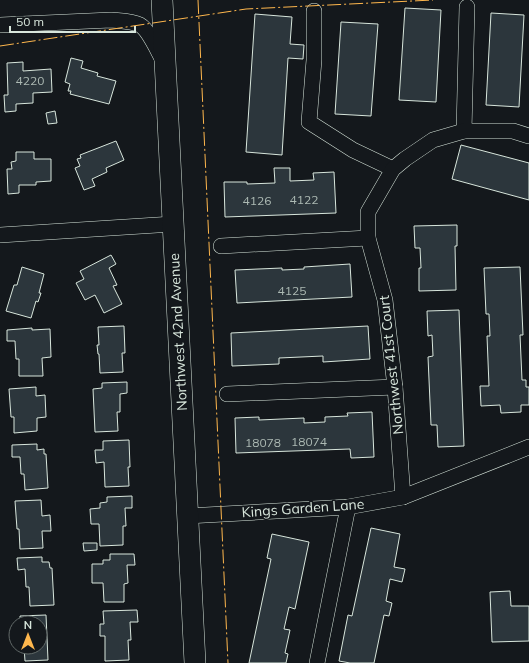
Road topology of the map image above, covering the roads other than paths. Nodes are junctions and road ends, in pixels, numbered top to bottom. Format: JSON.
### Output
{"nodes":[{"id":1,"x":162,"y":0,"type":"edge"},
{"id":2,"x":467,"y":7,"type":"dead end"},
{"id":3,"x":314,"y":11,"type":"dead end"},
{"id":4,"x":0,"y":25,"type":"edge"},
{"id":5,"x":166,"y":66,"type":"junction"},
{"id":6,"x":464,"y":131,"type":"junction"},
{"id":7,"x":529,"y":136,"type":"edge"},
{"id":8,"x":393,"y":169,"type":"junction"},
{"id":9,"x":173,"y":224,"type":"junction"},
{"id":10,"x":0,"y":235,"type":"edge"},
{"id":11,"x":368,"y":238,"type":"junction"},
{"id":12,"x":222,"y":246,"type":"dead end"},
{"id":13,"x":395,"y":387,"type":"junction"},
{"id":14,"x":227,"y":394,"type":"dead end"},
{"id":15,"x":529,"y":447,"type":"edge"},
{"id":16,"x":403,"y":497,"type":"junction"},
{"id":17,"x":348,"y":507,"type":"junction"},
{"id":18,"x":187,"y":516,"type":"junction"},
{"id":19,"x":195,"y":663,"type":"edge"},
{"id":20,"x":317,"y":663,"type":"edge"}],
"edges":[{"from":1,"to":5,"type":"street","name":"Northwest 42nd Avenue"},
{"from":2,"to":6,"type":"street"},
{"from":3,"to":8,"type":"street"},
{"from":4,"to":5,"type":"street"},
{"from":5,"to":9,"type":"street","name":"Northwest 42nd Avenue"},
{"from":6,"to":7,"type":"street"},
{"from":6,"to":8,"type":"street"},
{"from":8,"to":11,"type":"street","name":"Northwest 41st Court"},
{"from":9,"to":10,"type":"street"},
{"from":9,"to":18,"type":"street","name":"Northwest 42nd Avenue"},
{"from":11,"to":12,"type":"street"},
{"from":11,"to":13,"type":"street","name":"Northwest 41st Court"},
{"from":13,"to":14,"type":"street"},
{"from":13,"to":16,"type":"street","name":"Northwest 41st Court"},
{"from":15,"to":16,"type":"street","name":"Kings Garden Lane"},
{"from":16,"to":17,"type":"street","name":"Kings Garden Lane"},
{"from":17,"to":18,"type":"street","name":"Kings Garden Lane"},
{"from":17,"to":20,"type":"street"},
{"from":18,"to":19,"type":"street","name":"Northwest 42nd Avenue"}]}
